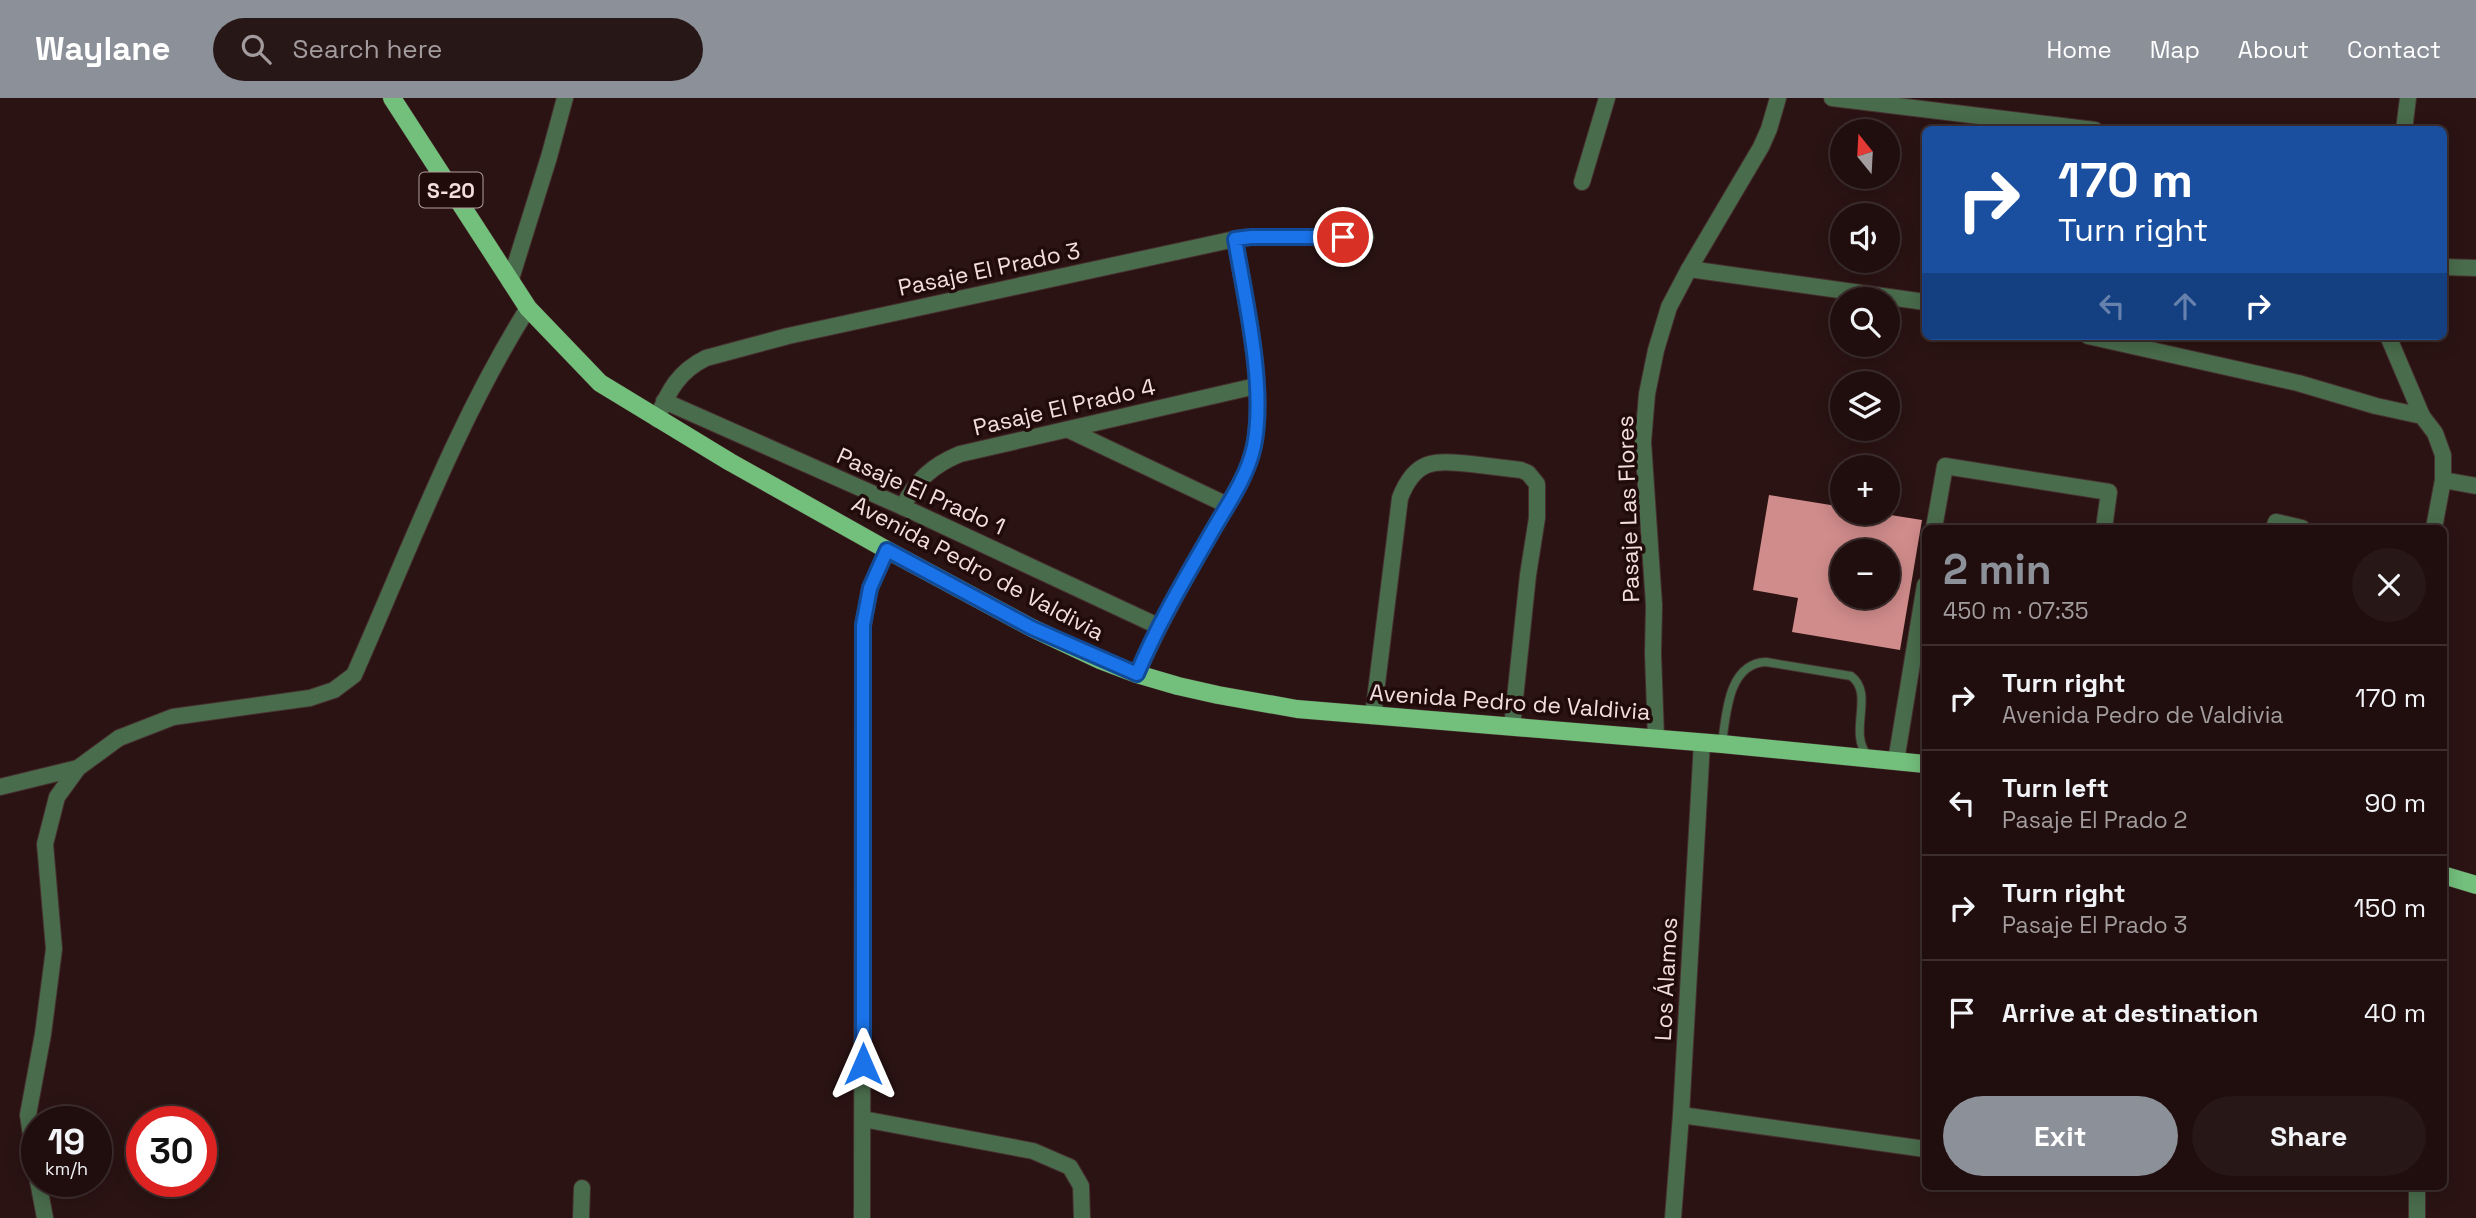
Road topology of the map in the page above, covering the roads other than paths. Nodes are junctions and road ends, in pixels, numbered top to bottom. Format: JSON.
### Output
{"nodes":[{"id":1,"x":392,"y":98,"type":"edge"},
{"id":2,"x":565,"y":98,"type":"edge"},
{"id":3,"x":1607,"y":98,"type":"edge"},
{"id":4,"x":1778,"y":98,"type":"edge"},
{"id":5,"x":1832,"y":98,"type":"edge"},
{"id":6,"x":2408,"y":98,"type":"edge"},
{"id":7,"x":2062,"y":126,"type":"edge"},
{"id":8,"x":2404,"y":126,"type":"edge"},
{"id":9,"x":1582,"y":183,"type":"dead end"},
{"id":10,"x":1366,"y":237,"type":"dead end"},
{"id":11,"x":1235,"y":239,"type":"junction"},
{"id":12,"x":2447,"y":267,"type":"edge"},
{"id":13,"x":2476,"y":268,"type":"edge"},
{"id":14,"x":1689,"y":269,"type":"junction"},
{"id":15,"x":510,"y":282,"type":"junction"},
{"id":16,"x":1922,"y":302,"type":"edge"},
{"id":17,"x":528,"y":308,"type":"junction"},
{"id":18,"x":2106,"y":340,"type":"edge"},
{"id":19,"x":2390,"y":340,"type":"edge"},
{"id":20,"x":1256,"y":386,"type":"junction"},
{"id":21,"x":664,"y":401,"type":"junction"},
{"id":22,"x":2422,"y":416,"type":"junction"},
{"id":23,"x":657,"y":419,"type":"junction"},
{"id":24,"x":1069,"y":430,"type":"junction"},
{"id":25,"x":2444,"y":480,"type":"junction"},
{"id":26,"x":2476,"y":486,"type":"edge"},
{"id":27,"x":1227,"y":505,"type":"junction"},
{"id":28,"x":903,"y":507,"type":"junction"},
{"id":29,"x":1935,"y":525,"type":"edge"},
{"id":30,"x":2104,"y":525,"type":"edge"},
{"id":31,"x":2435,"y":525,"type":"edge"},
{"id":32,"x":887,"y":550,"type":"junction"},
{"id":33,"x":1922,"y":602,"type":"edge"},
{"id":34,"x":1158,"y":626,"type":"junction"},
{"id":35,"x":1137,"y":674,"type":"junction"},
{"id":36,"x":1373,"y":716,"type":"junction"},
{"id":37,"x":1512,"y":727,"type":"junction"},
{"id":38,"x":1656,"y":738,"type":"junction"},
{"id":39,"x":1702,"y":742,"type":"junction"},
{"id":40,"x":1723,"y":744,"type":"junction"},
{"id":41,"x":1869,"y":758,"type":"junction"},
{"id":42,"x":1896,"y":761,"type":"junction"},
{"id":43,"x":1922,"y":764,"type":"edge"},
{"id":44,"x":78,"y":768,"type":"junction"},
{"id":45,"x":0,"y":787,"type":"edge"},
{"id":46,"x":2447,"y":876,"type":"edge"},
{"id":47,"x":2476,"y":885,"type":"edge"},
{"id":48,"x":30,"y":1106,"type":"edge"},
{"id":49,"x":1681,"y":1115,"type":"junction"},
{"id":50,"x":863,"y":1119,"type":"junction"},
{"id":51,"x":1922,"y":1149,"type":"edge"},
{"id":52,"x":582,"y":1188,"type":"dead end"},
{"id":53,"x":2417,"y":1190,"type":"edge"},
{"id":54,"x":41,"y":1197,"type":"edge"},
{"id":55,"x":45,"y":1218,"type":"edge"},
{"id":56,"x":581,"y":1218,"type":"edge"},
{"id":57,"x":862,"y":1218,"type":"edge"},
{"id":58,"x":1082,"y":1218,"type":"edge"},
{"id":59,"x":1673,"y":1218,"type":"edge"},
{"id":60,"x":2417,"y":1218,"type":"edge"}],
"edges":[{"from":1,"to":15,"type":"main road","name":"Avenida Pedro de Valdivia","number":"S-20"},
{"from":2,"to":15,"type":"street"},
{"from":3,"to":9,"type":"street"},
{"from":4,"to":14,"type":"street","name":"Pasaje Las Flores"},
{"from":5,"to":7,"type":"street"},
{"from":6,"to":8,"type":"street"},
{"from":10,"to":11,"type":"street","name":"Pasaje El Prado 3"},
{"from":11,"to":20,"type":"street"},
{"from":11,"to":21,"type":"street","name":"Pasaje El Prado 3"},
{"from":12,"to":13,"type":"street"},
{"from":14,"to":16,"type":"street"},
{"from":14,"to":38,"type":"street","name":"Pasaje Las Flores"},
{"from":15,"to":17,"type":"main road","name":"Avenida Pedro de Valdivia","number":"S-20"},
{"from":17,"to":23,"type":"main road","name":"Avenida Pedro de Valdivia","number":"S-20"},
{"from":17,"to":44,"type":"street"},
{"from":18,"to":22,"type":"street"},
{"from":19,"to":22,"type":"street"},
{"from":20,"to":24,"type":"street","name":"Pasaje El Prado 4"},
{"from":20,"to":27,"type":"street"},
{"from":21,"to":23,"type":"street","name":"Pasaje El Prado 3"},
{"from":21,"to":28,"type":"street","name":"Pasaje El Prado 1"},
{"from":22,"to":25,"type":"street"},
{"from":23,"to":32,"type":"main road","name":"Avenida Pedro de Valdivia","number":"S-20"},
{"from":24,"to":27,"type":"street"},
{"from":24,"to":28,"type":"street","name":"Pasaje El Prado 4"},
{"from":25,"to":26,"type":"street"},
{"from":25,"to":31,"type":"street"},
{"from":27,"to":34,"type":"street"},
{"from":28,"to":34,"type":"street","name":"Pasaje El Prado 1"},
{"from":29,"to":30,"type":"street"},
{"from":32,"to":35,"type":"main road","name":"Avenida Pedro de Valdivia","number":"S-20"},
{"from":32,"to":50,"type":"street"},
{"from":33,"to":42,"type":"street"},
{"from":34,"to":35,"type":"street"},
{"from":35,"to":36,"type":"main road","name":"Avenida Pedro de Valdivia","number":"S-20"},
{"from":36,"to":37,"type":"main road","name":"Avenida Pedro de Valdivia","number":"S-20"},
{"from":36,"to":37,"type":"street"},
{"from":37,"to":38,"type":"main road","name":"Avenida Pedro de Valdivia","number":"S-20"},
{"from":38,"to":39,"type":"main road","name":"Avenida Pedro de Valdivia"},
{"from":39,"to":40,"type":"main road","name":"Avenida Pedro de Valdivia"},
{"from":39,"to":49,"type":"street","name":"Los Álamos"},
{"from":40,"to":41,"type":"main road","name":"Avenida Pedro de Valdivia"},
{"from":40,"to":41,"type":"lane"},
{"from":41,"to":42,"type":"main road","name":"Avenida Pedro de Valdivia"},
{"from":42,"to":43,"type":"main road","name":"Avenida Pedro de Valdivia"},
{"from":44,"to":45,"type":"street"},
{"from":44,"to":48,"type":"street"},
{"from":46,"to":47,"type":"main road"},
{"from":49,"to":51,"type":"street"},
{"from":49,"to":59,"type":"street","name":"Los Álamos"},
{"from":50,"to":57,"type":"street"},
{"from":50,"to":58,"type":"street"},
{"from":52,"to":56,"type":"street"},
{"from":53,"to":60,"type":"street"},
{"from":54,"to":55,"type":"street"}]}
